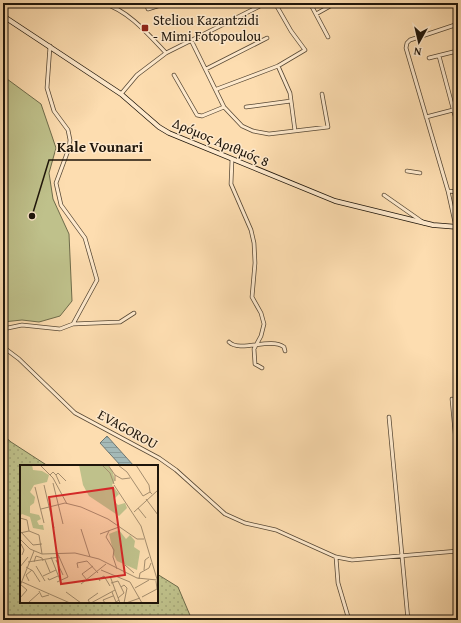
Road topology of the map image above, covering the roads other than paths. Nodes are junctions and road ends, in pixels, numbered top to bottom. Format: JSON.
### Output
{"nodes":[{"id":1,"x":102,"y":3,"type":"edge"},
{"id":2,"x":146,"y":3,"type":"edge"},
{"id":3,"x":168,"y":3,"type":"edge"},
{"id":4,"x":266,"y":3,"type":"edge"},
{"id":5,"x":275,"y":3,"type":"edge"},
{"id":6,"x":310,"y":3,"type":"edge"},
{"id":7,"x":108,"y":4,"type":"edge"},
{"id":8,"x":332,"y":5,"type":"dead end"},
{"id":9,"x":316,"y":14,"type":"junction"},
{"id":10,"x":3,"y":16,"type":"edge"},
{"id":11,"x":458,"y":24,"type":"edge"},
{"id":12,"x":328,"y":37,"type":"dead end"},
{"id":13,"x":267,"y":38,"type":"dead end"},
{"id":14,"x":191,"y":40,"type":"junction"},
{"id":15,"x":50,"y":46,"type":"junction"},
{"id":16,"x":453,"y":52,"type":"dead end"},
{"id":17,"x":166,"y":54,"type":"junction"},
{"id":18,"x":439,"y":56,"type":"junction"},
{"id":19,"x":429,"y":58,"type":"dead end"},
{"id":20,"x":278,"y":66,"type":"junction"},
{"id":21,"x":206,"y":69,"type":"junction"},
{"id":22,"x":174,"y":75,"type":"dead end"},
{"id":23,"x":217,"y":89,"type":"junction"},
{"id":24,"x":121,"y":94,"type":"junction"},
{"id":25,"x":322,"y":94,"type":"dead end"},
{"id":26,"x":291,"y":101,"type":"junction"},
{"id":27,"x":224,"y":107,"type":"junction"},
{"id":28,"x":246,"y":107,"type":"dead end"},
{"id":29,"x":453,"y":110,"type":"junction"},
{"id":30,"x":426,"y":117,"type":"junction"},
{"id":31,"x":458,"y":127,"type":"edge"},
{"id":32,"x":295,"y":131,"type":"junction"},
{"id":33,"x":232,"y":158,"type":"junction"},
{"id":34,"x":407,"y":171,"type":"dead end"},
{"id":35,"x":420,"y":173,"type":"dead end"},
{"id":36,"x":448,"y":191,"type":"junction"},
{"id":37,"x":458,"y":192,"type":"edge"},
{"id":38,"x":384,"y":195,"type":"dead end"},
{"id":39,"x":424,"y":223,"type":"junction"},
{"id":40,"x":457,"y":227,"type":"edge"},
{"id":41,"x":134,"y":313,"type":"dead end"},
{"id":42,"x":73,"y":324,"type":"junction"},
{"id":43,"x":3,"y":329,"type":"edge"},
{"id":44,"x":229,"y":342,"type":"dead end"},
{"id":45,"x":256,"y":345,"type":"junction"},
{"id":46,"x":3,"y":347,"type":"edge"},
{"id":47,"x":285,"y":351,"type":"dead end"},
{"id":48,"x":262,"y":368,"type":"dead end"},
{"id":49,"x":452,"y":399,"type":"dead end"},
{"id":50,"x":389,"y":417,"type":"dead end"},
{"id":51,"x":458,"y":464,"type":"edge"},
{"id":52,"x":458,"y":551,"type":"edge"},
{"id":53,"x":402,"y":557,"type":"junction"},
{"id":54,"x":336,"y":558,"type":"junction"},
{"id":55,"x":349,"y":620,"type":"edge"},
{"id":56,"x":408,"y":620,"type":"edge"}],
"edges":[{"from":1,"to":7,"type":"street"},
{"from":2,"to":3,"type":"street"},
{"from":4,"to":14,"type":"street"},
{"from":5,"to":20,"type":"street"},
{"from":6,"to":9,"type":"street"},
{"from":7,"to":17,"type":"street"},
{"from":8,"to":9,"type":"street"},
{"from":9,"to":12,"type":"street"},
{"from":10,"to":15,"type":"street","name":"Δρόμος Αριθμός 8"},
{"from":11,"to":30,"type":"street"},
{"from":13,"to":21,"type":"street"},
{"from":14,"to":17,"type":"street"},
{"from":14,"to":21,"type":"street"},
{"from":15,"to":24,"type":"street","name":"Δρόμος Αριθμός 8"},
{"from":15,"to":42,"type":"street"},
{"from":16,"to":18,"type":"street"},
{"from":17,"to":24,"type":"street"},
{"from":18,"to":19,"type":"street"},
{"from":18,"to":29,"type":"street"},
{"from":20,"to":23,"type":"street"},
{"from":20,"to":26,"type":"street"},
{"from":21,"to":23,"type":"street"},
{"from":22,"to":27,"type":"street"},
{"from":23,"to":27,"type":"street"},
{"from":24,"to":33,"type":"street","name":"Δρόμος Αριθμός 8"},
{"from":25,"to":32,"type":"street"},
{"from":26,"to":28,"type":"street"},
{"from":26,"to":32,"type":"street"},
{"from":27,"to":32,"type":"street"},
{"from":29,"to":30,"type":"street"},
{"from":29,"to":31,"type":"street"},
{"from":30,"to":36,"type":"street"},
{"from":33,"to":39,"type":"street","name":"Δρόμος Αριθμός 8"},
{"from":33,"to":45,"type":"street"},
{"from":34,"to":35,"type":"street"},
{"from":36,"to":37,"type":"street"},
{"from":36,"to":40,"type":"street"},
{"from":38,"to":39,"type":"street"},
{"from":39,"to":40,"type":"street","name":"Δρόμος Αριθμός 8"},
{"from":41,"to":42,"type":"street"},
{"from":42,"to":43,"type":"street"},
{"from":44,"to":45,"type":"street"},
{"from":45,"to":47,"type":"street"},
{"from":45,"to":48,"type":"street"},
{"from":46,"to":54,"type":"street","name":"EVAGOROU"},
{"from":49,"to":51,"type":"street"},
{"from":50,"to":53,"type":"street"},
{"from":52,"to":53,"type":"street","name":"EVAGOROU"},
{"from":53,"to":54,"type":"street","name":"EVAGOROU"},
{"from":53,"to":56,"type":"street"},
{"from":54,"to":55,"type":"street"}]}
